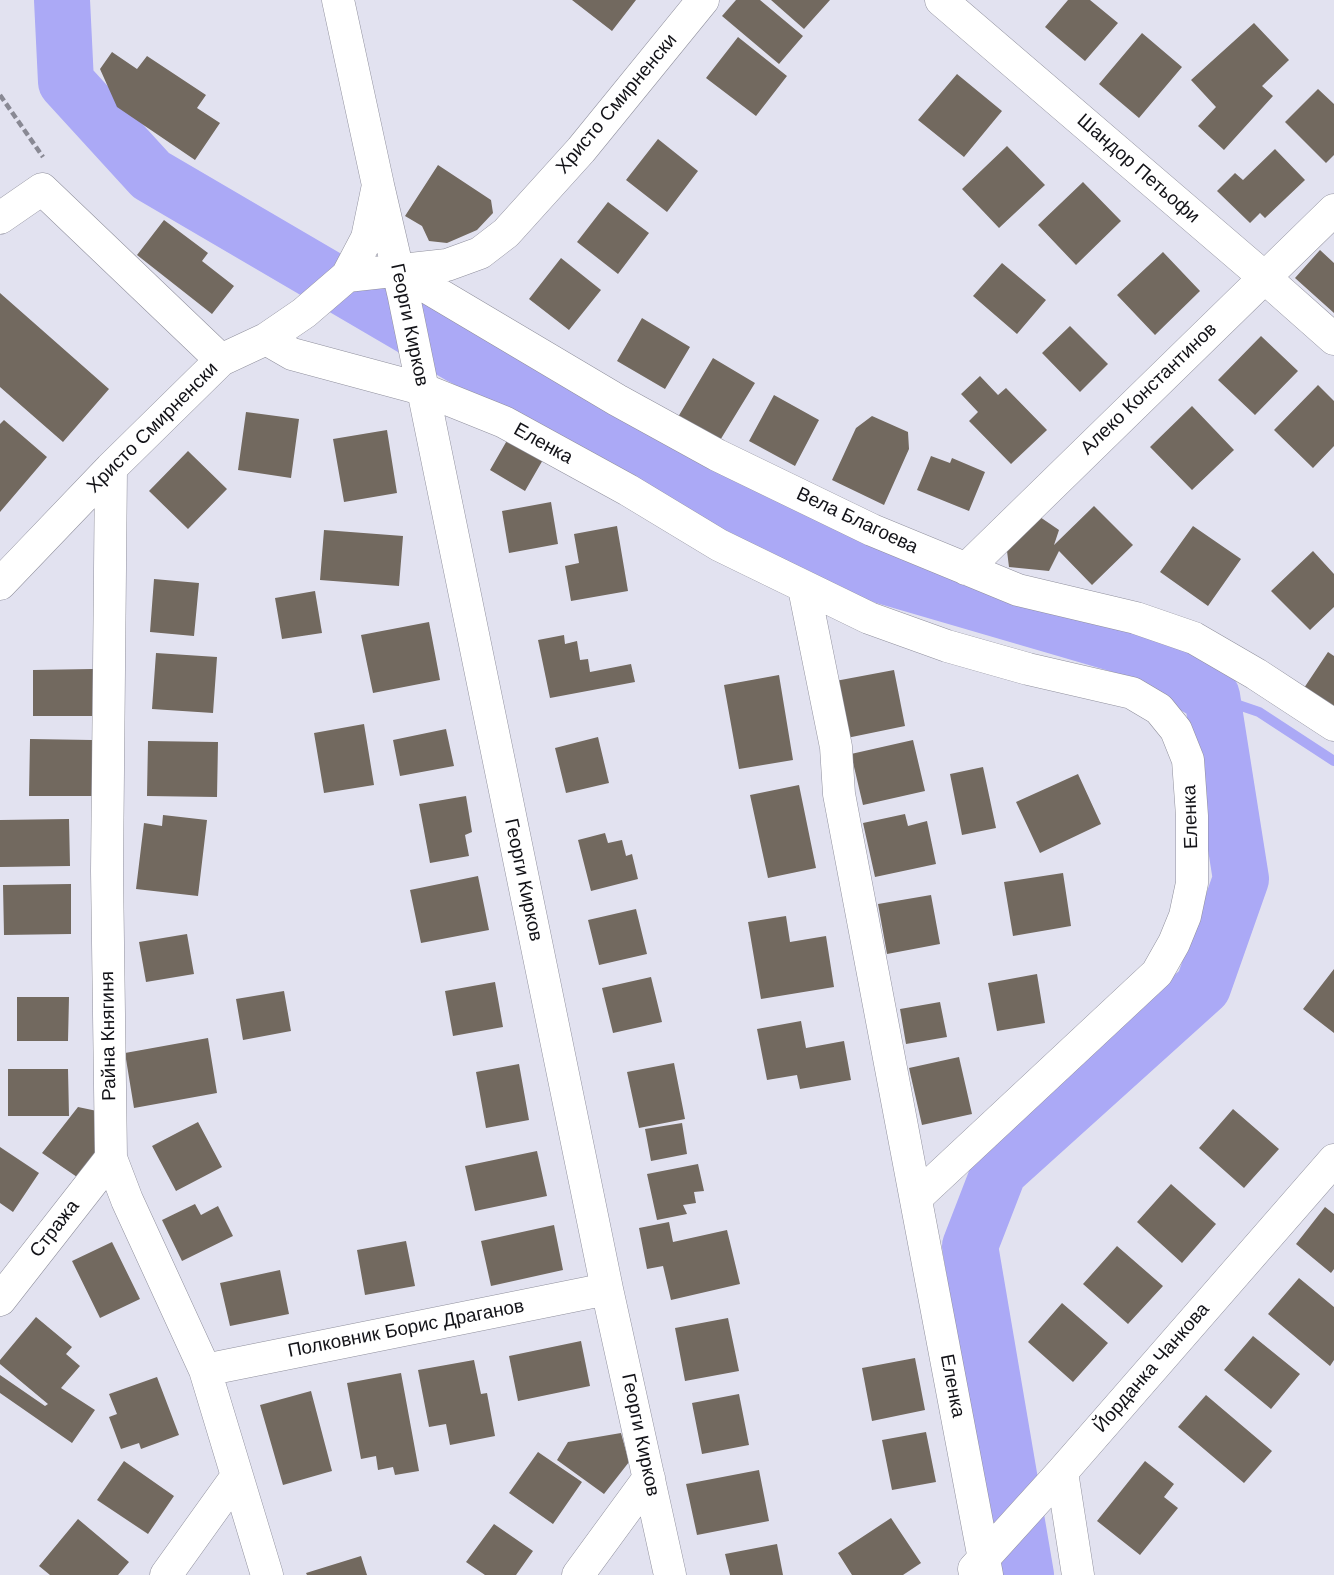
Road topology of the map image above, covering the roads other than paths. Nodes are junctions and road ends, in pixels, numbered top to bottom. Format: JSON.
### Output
{"nodes":[{"id":1,"x":338,"y":0,"type":"edge"},
{"id":2,"x":703,"y":0,"type":"edge"},
{"id":3,"x":941,"y":0,"type":"edge"},
{"id":4,"x":378,"y":185,"type":"junction"},
{"id":5,"x":1334,"y":210,"type":"edge"},
{"id":6,"x":0,"y":218,"type":"edge"},
{"id":7,"x":347,"y":276,"type":"junction"},
{"id":8,"x":1265,"y":277,"type":"junction"},
{"id":9,"x":401,"y":283,"type":"junction"},
{"id":10,"x":1334,"y":339,"type":"edge"},
{"id":11,"x":265,"y":340,"type":"junction"},
{"id":12,"x":221,"y":360,"type":"junction"},
{"id":13,"x":422,"y":389,"type":"junction"},
{"id":14,"x":111,"y":468,"type":"junction"},
{"id":15,"x":966,"y":569,"type":"junction"},
{"id":16,"x":0,"y":584,"type":"edge"},
{"id":17,"x":804,"y":588,"type":"junction"},
{"id":18,"x":1334,"y":725,"type":"edge"},
{"id":19,"x":111,"y":1158,"type":"junction"},
{"id":20,"x":1334,"y":1160,"type":"edge"},
{"id":21,"x":916,"y":1198,"type":"junction"},
{"id":22,"x":607,"y":1289,"type":"junction"},
{"id":23,"x":0,"y":1300,"type":"edge"},
{"id":24,"x":205,"y":1370,"type":"junction"},
{"id":25,"x":237,"y":1476,"type":"junction"},
{"id":26,"x":649,"y":1478,"type":"junction"},
{"id":27,"x":1051,"y":1483,"type":"junction"},
{"id":28,"x":983,"y":1563,"type":"edge"},
{"id":29,"x":166,"y":1575,"type":"edge"},
{"id":30,"x":267,"y":1575,"type":"edge"},
{"id":31,"x":578,"y":1575,"type":"edge"},
{"id":32,"x":670,"y":1575,"type":"edge"},
{"id":33,"x":1078,"y":1575,"type":"edge"}],
"edges":[{"from":1,"to":4,"type":"street","name":"Георги Кирков"},
{"from":2,"to":9,"type":"street","name":"Христо Смирненски"},
{"from":3,"to":8,"type":"street","name":"Шандор Петьофи"},
{"from":4,"to":7,"type":"street","name":"Георги Кирков"},
{"from":4,"to":9,"type":"street","name":"Георги Кирков"},
{"from":5,"to":8,"type":"street","name":"Алеко Константинов"},
{"from":6,"to":12,"type":"street"},
{"from":7,"to":9,"type":"street","name":"Христо Смирненски"},
{"from":7,"to":11,"type":"street","name":"Христо Смирненски"},
{"from":8,"to":10,"type":"street","name":"Шандор Петьофи"},
{"from":8,"to":15,"type":"street","name":"Алеко Константинов"},
{"from":9,"to":13,"type":"street","name":"Георги Кирков"},
{"from":9,"to":15,"type":"street","name":"Вела Благоева"},
{"from":11,"to":12,"type":"street","name":"Христо Смирненски"},
{"from":11,"to":13,"type":"street","name":"Еленка"},
{"from":12,"to":14,"type":"street","name":"Христо Смирненски"},
{"from":13,"to":17,"type":"street","name":"Еленка"},
{"from":13,"to":22,"type":"street","name":"Георги Кирков"},
{"from":14,"to":16,"type":"street","name":"Христо Смирненски"},
{"from":14,"to":19,"type":"street","name":"Райна Княгиня"},
{"from":15,"to":18,"type":"street","name":"Вела Благоева"},
{"from":17,"to":21,"type":"street","name":"Еленка"},
{"from":17,"to":21,"type":"street","name":"Еленка"},
{"from":19,"to":23,"type":"street","name":"Стража"},
{"from":19,"to":24,"type":"street","name":"Райна Княгиня"},
{"from":20,"to":27,"type":"street","name":"Йорданка Чанкова"},
{"from":21,"to":28,"type":"street","name":"Еленка"},
{"from":22,"to":24,"type":"street","name":"Полковник Борис Драганов"},
{"from":22,"to":26,"type":"street","name":"Георги Кирков"},
{"from":24,"to":25,"type":"street","name":"Райна Княгиня"},
{"from":25,"to":29,"type":"street"},
{"from":25,"to":30,"type":"street","name":"Райна Княгиня"},
{"from":26,"to":31,"type":"street"},
{"from":26,"to":32,"type":"street","name":"Георги Кирков"},
{"from":27,"to":28,"type":"street","name":"Йорданка Чанкова"},
{"from":27,"to":33,"type":"street"}]}
